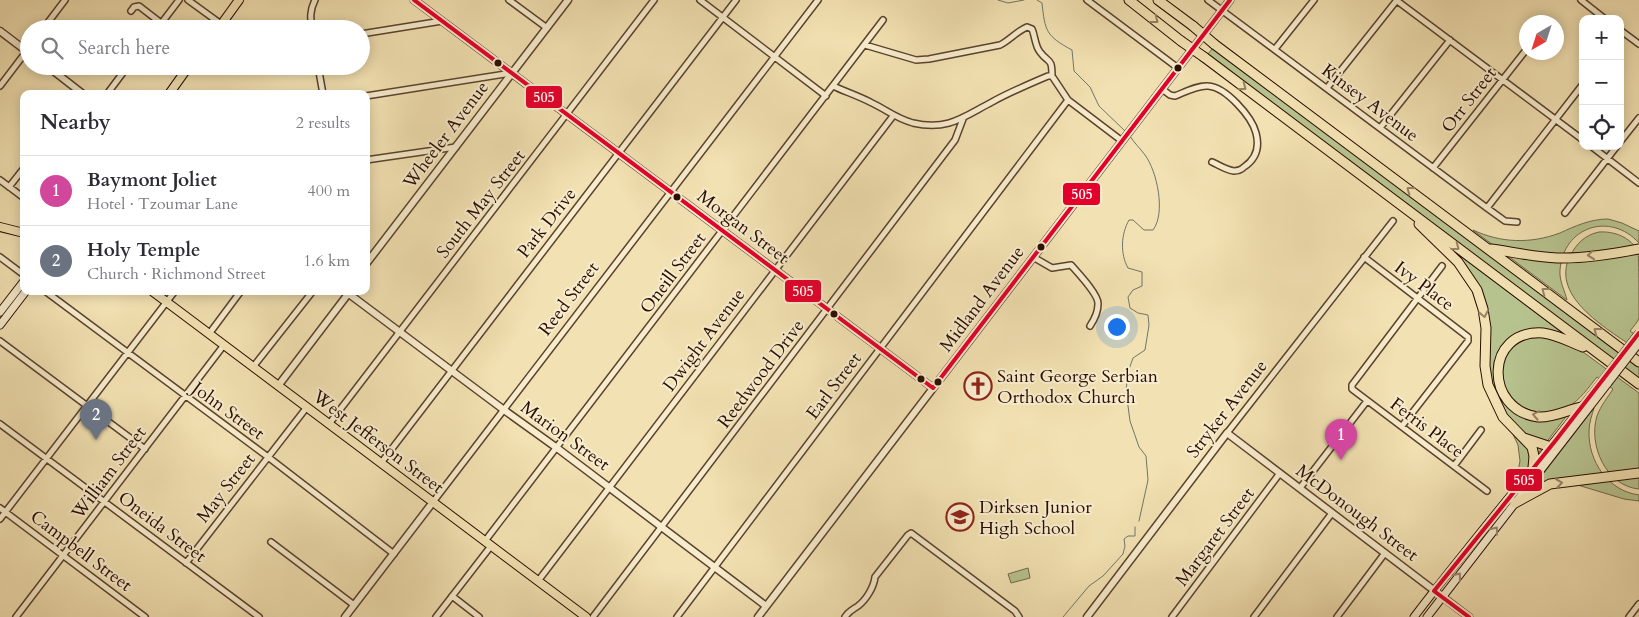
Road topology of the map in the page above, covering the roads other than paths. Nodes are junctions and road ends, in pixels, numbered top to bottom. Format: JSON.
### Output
{"nodes":[{"id":1,"x":65,"y":0,"type":"edge"},
{"id":2,"x":178,"y":0,"type":"edge"},
{"id":3,"x":188,"y":0,"type":"edge"},
{"id":4,"x":240,"y":0,"type":"edge"},
{"id":5,"x":315,"y":0,"type":"edge"},
{"id":6,"x":414,"y":0,"type":"edge"},
{"id":7,"x":509,"y":0,"type":"edge"},
{"id":8,"x":568,"y":0,"type":"edge"},
{"id":9,"x":654,"y":0,"type":"edge"},
{"id":10,"x":700,"y":0,"type":"edge"},
{"id":11,"x":736,"y":0,"type":"edge"},
{"id":12,"x":818,"y":0,"type":"edge"},
{"id":13,"x":1087,"y":0,"type":"edge"},
{"id":14,"x":1129,"y":0,"type":"edge"},
{"id":15,"x":1158,"y":0,"type":"edge"},
{"id":16,"x":1208,"y":0,"type":"edge"},
{"id":17,"x":1230,"y":0,"type":"edge"},
{"id":18,"x":1314,"y":0,"type":"edge"},
{"id":19,"x":1396,"y":0,"type":"edge"},
{"id":20,"x":1581,"y":0,"type":"edge"},
{"id":21,"x":131,"y":11,"type":"dead end"},
{"id":22,"x":1222,"y":11,"type":"junction"},
{"id":23,"x":1600,"y":15,"type":"edge"},
{"id":24,"x":722,"y":18,"type":"junction"},
{"id":25,"x":51,"y":20,"type":"edge"},
{"id":26,"x":157,"y":20,"type":"edge"},
{"id":27,"x":163,"y":20,"type":"edge"},
{"id":28,"x":211,"y":20,"type":"edge"},
{"id":29,"x":224,"y":20,"type":"edge"},
{"id":30,"x":311,"y":20,"type":"edge"},
{"id":31,"x":883,"y":20,"type":"dead end"},
{"id":32,"x":442,"y":21,"type":"junction"},
{"id":33,"x":547,"y":28,"type":"junction"},
{"id":34,"x":0,"y":30,"type":"edge"},
{"id":35,"x":370,"y":33,"type":"edge"},
{"id":36,"x":1624,"y":35,"type":"edge"},
{"id":37,"x":1450,"y":40,"type":"junction"},
{"id":38,"x":20,"y":44,"type":"edge"},
{"id":39,"x":1639,"y":44,"type":"edge"},
{"id":40,"x":864,"y":45,"type":"junction"},
{"id":41,"x":1275,"y":50,"type":"junction"},
{"id":42,"x":774,"y":57,"type":"junction"},
{"id":43,"x":1519,"y":59,"type":"edge"},
{"id":44,"x":20,"y":60,"type":"edge"},
{"id":45,"x":1178,"y":68,"type":"junction"},
{"id":46,"x":512,"y":73,"type":"junction"},
{"id":47,"x":58,"y":75,"type":"edge"},
{"id":48,"x":121,"y":75,"type":"edge"},
{"id":49,"x":183,"y":75,"type":"edge"},
{"id":50,"x":320,"y":75,"type":"edge"},
{"id":51,"x":1052,"y":76,"type":"junction"},
{"id":52,"x":1503,"y":80,"type":"junction"},
{"id":53,"x":0,"y":86,"type":"edge"},
{"id":54,"x":833,"y":86,"type":"junction"},
{"id":55,"x":1327,"y":88,"type":"junction"},
{"id":56,"x":1162,"y":89,"type":"junction"},
{"id":57,"x":1579,"y":89,"type":"edge"},
{"id":58,"x":77,"y":90,"type":"edge"},
{"id":59,"x":110,"y":90,"type":"edge"},
{"id":60,"x":172,"y":90,"type":"edge"},
{"id":61,"x":322,"y":90,"type":"edge"},
{"id":62,"x":370,"y":95,"type":"edge"},
{"id":63,"x":826,"y":96,"type":"junction"},
{"id":64,"x":1068,"y":100,"type":"junction"},
{"id":65,"x":567,"y":114,"type":"junction"},
{"id":66,"x":892,"y":116,"type":"junction"},
{"id":67,"x":1639,"y":118,"type":"edge"},
{"id":68,"x":963,"y":119,"type":"junction"},
{"id":69,"x":1556,"y":119,"type":"junction"},
{"id":70,"x":1380,"y":128,"type":"junction"},
{"id":71,"x":1579,"y":137,"type":"edge"},
{"id":72,"x":1624,"y":137,"type":"edge"},
{"id":73,"x":1122,"y":141,"type":"junction"},
{"id":74,"x":456,"y":147,"type":"junction"},
{"id":75,"x":1596,"y":150,"type":"edge"},
{"id":76,"x":1614,"y":150,"type":"edge"},
{"id":77,"x":619,"y":153,"type":"junction"},
{"id":78,"x":370,"y":159,"type":"edge"},
{"id":79,"x":1607,"y":160,"type":"junction"},
{"id":80,"x":1212,"y":162,"type":"dead end"},
{"id":81,"x":1433,"y":168,"type":"junction"},
{"id":82,"x":20,"y":173,"type":"edge"},
{"id":83,"x":0,"y":180,"type":"edge"},
{"id":84,"x":1639,"y":183,"type":"edge"},
{"id":85,"x":9,"y":187,"type":"junction"},
{"id":86,"x":671,"y":192,"type":"junction"},
{"id":87,"x":20,"y":195,"type":"edge"},
{"id":88,"x":1404,"y":207,"type":"junction"},
{"id":89,"x":1486,"y":208,"type":"junction"},
{"id":90,"x":1565,"y":213,"type":"dead end"},
{"id":91,"x":1393,"y":221,"type":"dead end"},
{"id":92,"x":1517,"y":222,"type":"dead end"},
{"id":93,"x":0,"y":227,"type":"edge"},
{"id":94,"x":723,"y":231,"type":"junction"},
{"id":95,"x":20,"y":232,"type":"edge"},
{"id":96,"x":1488,"y":249,"type":"junction"},
{"id":97,"x":1639,"y":249,"type":"edge"},
{"id":98,"x":0,"y":257,"type":"edge"},
{"id":99,"x":1033,"y":257,"type":"junction"},
{"id":100,"x":1364,"y":257,"type":"junction"},
{"id":101,"x":370,"y":259,"type":"edge"},
{"id":102,"x":1442,"y":266,"type":"dead end"},
{"id":103,"x":775,"y":270,"type":"junction"},
{"id":104,"x":20,"y":272,"type":"edge"},
{"id":105,"x":20,"y":286,"type":"edge"},
{"id":106,"x":23,"y":295,"type":"edge"},
{"id":107,"x":50,"y":295,"type":"edge"},
{"id":108,"x":157,"y":295,"type":"edge"},
{"id":109,"x":172,"y":295,"type":"edge"},
{"id":110,"x":238,"y":295,"type":"edge"},
{"id":111,"x":309,"y":295,"type":"edge"},
{"id":112,"x":344,"y":295,"type":"edge"},
{"id":113,"x":350,"y":295,"type":"edge"},
{"id":114,"x":1418,"y":298,"type":"junction"},
{"id":115,"x":166,"y":302,"type":"junction"},
{"id":116,"x":828,"y":309,"type":"junction"},
{"id":117,"x":0,"y":312,"type":"edge"},
{"id":118,"x":0,"y":325,"type":"edge"},
{"id":119,"x":1090,"y":326,"type":"dead end"},
{"id":120,"x":399,"y":332,"type":"junction"},
{"id":121,"x":1639,"y":333,"type":"edge"},
{"id":122,"x":209,"y":334,"type":"junction"},
{"id":123,"x":0,"y":341,"type":"edge"},
{"id":124,"x":1639,"y":343,"type":"edge"},
{"id":125,"x":224,"y":345,"type":"junction"},
{"id":126,"x":880,"y":348,"type":"junction"},
{"id":127,"x":1594,"y":350,"type":"junction"},
{"id":128,"x":128,"y":353,"type":"junction"},
{"id":129,"x":1639,"y":362,"type":"edge"},
{"id":130,"x":253,"y":367,"type":"junction"},
{"id":131,"x":452,"y":372,"type":"junction"},
{"id":132,"x":1605,"y":382,"type":"junction"},
{"id":133,"x":1639,"y":384,"type":"edge"},
{"id":134,"x":278,"y":386,"type":"junction"},
{"id":135,"x":933,"y":388,"type":"junction"},
{"id":136,"x":185,"y":396,"type":"junction"},
{"id":137,"x":1367,"y":401,"type":"junction"},
{"id":138,"x":87,"y":406,"type":"junction"},
{"id":139,"x":1582,"y":406,"type":"junction"},
{"id":140,"x":307,"y":407,"type":"junction"},
{"id":141,"x":504,"y":410,"type":"junction"},
{"id":142,"x":0,"y":424,"type":"edge"},
{"id":143,"x":329,"y":424,"type":"junction"},
{"id":144,"x":1402,"y":426,"type":"junction"},
{"id":145,"x":1482,"y":430,"type":"dead end"},
{"id":146,"x":1227,"y":433,"type":"junction"},
{"id":147,"x":1524,"y":438,"type":"junction"},
{"id":148,"x":1550,"y":447,"type":"junction"},
{"id":149,"x":557,"y":448,"type":"junction"},
{"id":150,"x":144,"y":450,"type":"junction"},
{"id":151,"x":268,"y":457,"type":"junction"},
{"id":152,"x":46,"y":459,"type":"junction"},
{"id":153,"x":381,"y":463,"type":"junction"},
{"id":154,"x":1454,"y":466,"type":"junction"},
{"id":155,"x":1533,"y":468,"type":"junction"},
{"id":156,"x":1280,"y":473,"type":"junction"},
{"id":157,"x":1639,"y":473,"type":"edge"},
{"id":158,"x":609,"y":487,"type":"junction"},
{"id":159,"x":1300,"y":488,"type":"junction"},
{"id":160,"x":1487,"y":491,"type":"dead end"},
{"id":161,"x":104,"y":502,"type":"junction"},
{"id":162,"x":433,"y":502,"type":"junction"},
{"id":163,"x":1515,"y":504,"type":"junction"},
{"id":164,"x":0,"y":508,"type":"edge"},
{"id":165,"x":6,"y":512,"type":"junction"},
{"id":166,"x":1332,"y":513,"type":"junction"},
{"id":167,"x":0,"y":519,"type":"edge"},
{"id":168,"x":662,"y":527,"type":"junction"},
{"id":169,"x":271,"y":542,"type":"dead end"},
{"id":170,"x":488,"y":544,"type":"junction"},
{"id":171,"x":394,"y":554,"type":"junction"},
{"id":172,"x":1385,"y":554,"type":"junction"},
{"id":173,"x":63,"y":555,"type":"junction"},
{"id":174,"x":186,"y":563,"type":"junction"},
{"id":175,"x":715,"y":567,"type":"junction"},
{"id":176,"x":538,"y":581,"type":"junction"},
{"id":177,"x":1434,"y":591,"type":"junction"},
{"id":178,"x":452,"y":596,"type":"junction"},
{"id":179,"x":1442,"y":597,"type":"junction"},
{"id":180,"x":1639,"y":604,"type":"edge"},
{"id":181,"x":354,"y":605,"type":"junction"},
{"id":182,"x":766,"y":606,"type":"junction"},
{"id":183,"x":16,"y":617,"type":"edge"},
{"id":184,"x":145,"y":617,"type":"edge"},
{"id":185,"x":259,"y":617,"type":"edge"},
{"id":186,"x":345,"y":617,"type":"edge"},
{"id":187,"x":436,"y":617,"type":"edge"},
{"id":188,"x":479,"y":617,"type":"edge"},
{"id":189,"x":586,"y":617,"type":"edge"},
{"id":190,"x":593,"y":617,"type":"edge"},
{"id":191,"x":676,"y":617,"type":"edge"},
{"id":192,"x":758,"y":617,"type":"edge"},
{"id":193,"x":845,"y":617,"type":"edge"},
{"id":194,"x":1019,"y":617,"type":"edge"},
{"id":195,"x":1087,"y":617,"type":"edge"},
{"id":196,"x":1172,"y":617,"type":"edge"},
{"id":197,"x":1254,"y":617,"type":"edge"},
{"id":198,"x":1337,"y":617,"type":"edge"},
{"id":199,"x":1414,"y":617,"type":"edge"},
{"id":200,"x":1427,"y":617,"type":"edge"},
{"id":201,"x":1469,"y":617,"type":"edge"},
{"id":202,"x":1629,"y":617,"type":"edge"}],
"edges":[{"from":1,"to":25,"type":"street"},
{"from":2,"to":27,"type":"street"},
{"from":3,"to":28,"type":"street"},
{"from":4,"to":29,"type":"main road"},
{"from":5,"to":30,"type":"street"},
{"from":6,"to":32,"type":"street","name":"Morgan Street"},
{"from":7,"to":33,"type":"street"},
{"from":8,"to":33,"type":"street","name":"Wheeler Avenue"},
{"from":9,"to":65,"type":"street","name":"South May Street"},
{"from":10,"to":24,"type":"street"},
{"from":11,"to":24,"type":"street","name":"Park Drive"},
{"from":12,"to":42,"type":"street","name":"Reed Street"},
{"from":13,"to":45,"type":"street"},
{"from":14,"to":88,"type":"highway","one_way":true,"bridge":true},
{"from":96,"to":15,"type":"highway","one_way":true,"bridge":true},
{"from":16,"to":22,"type":"street","name":"Kinsey Avenue"},
{"from":17,"to":22,"type":"street","name":"Midland Avenue"},
{"from":18,"to":41,"type":"street"},
{"from":19,"to":37,"type":"street"},
{"from":19,"to":55,"type":"street"},
{"from":20,"to":23,"type":"street"},
{"from":21,"to":26,"type":"street"},
{"from":22,"to":41,"type":"street","name":"Kinsey Avenue"},
{"from":22,"to":45,"type":"street","name":"Midland Avenue"},
{"from":24,"to":42,"type":"street"},
{"from":24,"to":77,"type":"street","name":"Park Drive"},
{"from":31,"to":40,"type":"street","name":"Oneill Street"},
{"from":32,"to":35,"type":"street"},
{"from":32,"to":46,"type":"street","name":"Morgan Street"},
{"from":33,"to":46,"type":"street","name":"Wheeler Avenue"},
{"from":34,"to":38,"type":"street"},
{"from":36,"to":39,"type":"street"},
{"from":37,"to":52,"type":"street"},
{"from":37,"to":70,"type":"street"},
{"from":40,"to":51,"type":"street"},
{"from":40,"to":54,"type":"street","name":"Oneill Street"},
{"from":41,"to":55,"type":"street","name":"Kinsey Avenue"},
{"from":42,"to":63,"type":"street"},
{"from":42,"to":86,"type":"street","name":"Reed Street"},
{"from":43,"to":52,"type":"street","name":"Orr Street"},
{"from":44,"to":53,"type":"street"},
{"from":45,"to":56,"type":"street","name":"Midland Avenue"},
{"from":46,"to":62,"type":"street"},
{"from":46,"to":65,"type":"street","name":"Morgan Street"},
{"from":46,"to":74,"type":"street","name":"Wheeler Avenue"},
{"from":47,"to":58,"type":"street"},
{"from":48,"to":59,"type":"street"},
{"from":49,"to":60,"type":"main road"},
{"from":50,"to":61,"type":"street"},
{"from":51,"to":64,"type":"street"},
{"from":51,"to":68,"type":"street"},
{"from":52,"to":69,"type":"street"},
{"from":52,"to":81,"type":"street","name":"Orr Street"},
{"from":54,"to":63,"type":"street","name":"Oneill Street"},
{"from":54,"to":66,"type":"street"},
{"from":55,"to":70,"type":"street","name":"Kinsey Avenue"},
{"from":56,"to":73,"type":"street","name":"Midland Avenue"},
{"from":56,"to":80,"type":"street"},
{"from":57,"to":69,"type":"street"},
{"from":63,"to":94,"type":"street","name":"Oneill Street"},
{"from":64,"to":73,"type":"street"},
{"from":64,"to":126,"type":"street","name":"Earl Street"},
{"from":65,"to":77,"type":"street","name":"Morgan Street"},
{"from":65,"to":120,"type":"street","name":"South May Street"},
{"from":66,"to":68,"type":"street"},
{"from":66,"to":103,"type":"street","name":"Dwight Avenue"},
{"from":67,"to":72,"type":"street"},
{"from":68,"to":116,"type":"street","name":"Reedwood Drive"},
{"from":69,"to":71,"type":"street"},
{"from":69,"to":89,"type":"street"},
{"from":70,"to":81,"type":"street","name":"Kinsey Avenue"},
{"from":73,"to":99,"type":"street","name":"Midland Avenue"},
{"from":74,"to":78,"type":"street"},
{"from":74,"to":101,"type":"street","name":"Wheeler Avenue"},
{"from":75,"to":79,"type":"street"},
{"from":76,"to":79,"type":"street"},
{"from":77,"to":86,"type":"street","name":"Morgan Street"},
{"from":77,"to":131,"type":"street","name":"Park Drive"},
{"from":79,"to":84,"type":"street"},
{"from":79,"to":90,"type":"street"},
{"from":81,"to":89,"type":"street","name":"Kinsey Avenue"},
{"from":82,"to":85,"type":"street"},
{"from":83,"to":85,"type":"street"},
{"from":85,"to":87,"type":"street"},
{"from":86,"to":94,"type":"street","name":"Morgan Street"},
{"from":86,"to":141,"type":"street","name":"Reed Street"},
{"from":88,"to":127,"type":"highway","one_way":true},
{"from":88,"to":147,"type":"highway","one_way":true},
{"from":89,"to":92,"type":"street","name":"Kinsey Avenue"},
{"from":91,"to":100,"type":"street","name":"Stryker Avenue"},
{"from":93,"to":95,"type":"main road"},
{"from":94,"to":103,"type":"street","name":"Morgan Street"},
{"from":94,"to":149,"type":"street","name":"Oneill Street"},
{"from":97,"to":96,"type":"highway","one_way":true},
{"from":129,"to":96,"type":"highway","one_way":true},
{"from":98,"to":104,"type":"street"},
{"from":99,"to":119,"type":"street"},
{"from":99,"to":135,"type":"street","name":"Midland Avenue"},
{"from":100,"to":114,"type":"street","name":"Ivy Place"},
{"from":100,"to":146,"type":"street","name":"Stryker Avenue"},
{"from":102,"to":114,"type":"street"},
{"from":103,"to":116,"type":"street","name":"Morgan Street"},
{"from":103,"to":158,"type":"street","name":"Dwight Avenue"},
{"from":105,"to":117,"type":"main road"},
{"from":106,"to":118,"type":"main road"},
{"from":107,"to":128,"type":"street","name":"John Street"},
{"from":108,"to":115,"type":"main road","name":"West Jefferson Street"},
{"from":109,"to":115,"type":"street"},
{"from":110,"to":122,"type":"street"},
{"from":111,"to":130,"type":"street"},
{"from":112,"to":134,"type":"street"},
{"from":113,"to":120,"type":"street","name":"Marion Street"},
{"from":114,"to":137,"type":"street","name":"Ferris Place"},
{"from":114,"to":144,"type":"street","name":"Ivy Place"},
{"from":115,"to":122,"type":"main road","name":"West Jefferson Street"},
{"from":115,"to":128,"type":"street"},
{"from":116,"to":126,"type":"street","name":"Morgan Street"},
{"from":116,"to":168,"type":"street","name":"Reedwood Drive"},
{"from":120,"to":131,"type":"street","name":"Marion Street"},
{"from":120,"to":143,"type":"street","name":"South May Street"},
{"from":121,"to":132,"type":"main road","bridge":true},
{"from":122,"to":125,"type":"main road","name":"West Jefferson Street"},
{"from":123,"to":138,"type":"street"},
{"from":124,"to":132,"type":"main road","bridge":true},
{"from":125,"to":130,"type":"main road","name":"West Jefferson Street"},
{"from":125,"to":136,"type":"street","name":"William Street"},
{"from":126,"to":135,"type":"street","name":"Morgan Street"},
{"from":126,"to":175,"type":"street","name":"Earl Street"},
{"from":127,"to":133,"type":"highway"},
{"from":139,"to":127,"type":"highway","one_way":true},
{"from":128,"to":136,"type":"street","name":"John Street"},
{"from":128,"to":138,"type":"street"},
{"from":130,"to":134,"type":"main road","name":"West Jefferson Street"},
{"from":131,"to":141,"type":"street","name":"Marion Street"},
{"from":131,"to":153,"type":"street","name":"Park Drive"},
{"from":132,"to":139,"type":"main road"},
{"from":132,"to":163,"type":"main road"},
{"from":134,"to":140,"type":"main road","name":"West Jefferson Street"},
{"from":135,"to":182,"type":"street","name":"Midland Avenue"},
{"from":136,"to":150,"type":"street","name":"William Street"},
{"from":136,"to":151,"type":"street","name":"John Street"},
{"from":137,"to":144,"type":"street","name":"Ferris Place"},
{"from":137,"to":159,"type":"street"},
{"from":138,"to":150,"type":"street"},
{"from":138,"to":152,"type":"street"},
{"from":139,"to":148,"type":"main road"},
{"from":140,"to":143,"type":"main road","name":"West Jefferson Street"},
{"from":140,"to":151,"type":"street","name":"May Street"},
{"from":141,"to":149,"type":"street","name":"Marion Street"},
{"from":141,"to":162,"type":"street","name":"Reed Street"},
{"from":142,"to":152,"type":"street","name":"Oneida Street"},
{"from":143,"to":153,"type":"main road","name":"West Jefferson Street"},
{"from":144,"to":154,"type":"street","name":"Ferris Place"},
{"from":145,"to":154,"type":"street"},
{"from":146,"to":156,"type":"street","name":"McDonough Street"},
{"from":146,"to":195,"type":"street","name":"Stryker Avenue"},
{"from":147,"to":148,"type":"highway"},
{"from":147,"to":155,"type":"highway"},
{"from":148,"to":155,"type":"main road"},
{"from":149,"to":158,"type":"street","name":"Marion Street"},
{"from":149,"to":170,"type":"street","name":"Oneill Street"},
{"from":150,"to":161,"type":"street","name":"William Street"},
{"from":151,"to":171,"type":"street","name":"John Street"},
{"from":151,"to":174,"type":"street","name":"May Street"},
{"from":152,"to":161,"type":"street","name":"Oneida Street"},
{"from":152,"to":165,"type":"street"},
{"from":153,"to":162,"type":"main road","name":"West Jefferson Street"},
{"from":154,"to":160,"type":"street","name":"Ferris Place"},
{"from":155,"to":177,"type":"main road"},
{"from":156,"to":159,"type":"street","name":"McDonough Street"},
{"from":156,"to":196,"type":"street","name":"Margaret Street"},
{"from":163,"to":157,"type":"highway","one_way":true},
{"from":158,"to":168,"type":"street","name":"Marion Street"},
{"from":158,"to":176,"type":"street","name":"Dwight Avenue"},
{"from":159,"to":166,"type":"street","name":"McDonough Street"},
{"from":161,"to":173,"type":"street","name":"William Street"},
{"from":161,"to":174,"type":"street","name":"Oneida Street"},
{"from":162,"to":170,"type":"main road","name":"West Jefferson Street"},
{"from":162,"to":171,"type":"street","name":"Reed Street"},
{"from":179,"to":163,"type":"main road","one_way":true},
{"from":164,"to":165,"type":"street","name":"Campbell Street"},
{"from":165,"to":167,"type":"street"},
{"from":165,"to":173,"type":"street","name":"Campbell Street"},
{"from":166,"to":172,"type":"street","name":"McDonough Street"},
{"from":166,"to":197,"type":"street"},
{"from":168,"to":175,"type":"street","name":"Marion Street"},
{"from":168,"to":190,"type":"street","name":"Reedwood Drive"},
{"from":169,"to":181,"type":"street"},
{"from":170,"to":176,"type":"main road","name":"West Jefferson Street"},
{"from":170,"to":178,"type":"street","name":"Oneill Street"},
{"from":171,"to":181,"type":"street","name":"Reed Street"},
{"from":172,"to":177,"type":"street","name":"McDonough Street"},
{"from":172,"to":198,"type":"street"},
{"from":173,"to":183,"type":"street","name":"William Street"},
{"from":173,"to":184,"type":"street","name":"Campbell Street"},
{"from":174,"to":185,"type":"street","name":"Oneida Street"},
{"from":175,"to":182,"type":"street","name":"Marion Street"},
{"from":175,"to":191,"type":"street","name":"Earl Street"},
{"from":176,"to":189,"type":"main road","name":"West Jefferson Street"},
{"from":177,"to":179,"type":"street","name":"McDonough Street"},
{"from":177,"to":199,"type":"main road"},
{"from":178,"to":187,"type":"street","name":"Oneill Street"},
{"from":178,"to":188,"type":"street"},
{"from":179,"to":200,"type":"main road"},
{"from":179,"to":201,"type":"street","name":"McDonough Street"},
{"from":180,"to":202,"type":"street"},
{"from":181,"to":186,"type":"street","name":"Reed Street"},
{"from":182,"to":192,"type":"street","name":"Midland Avenue"},
{"from":193,"to":194,"type":"street"}]}
